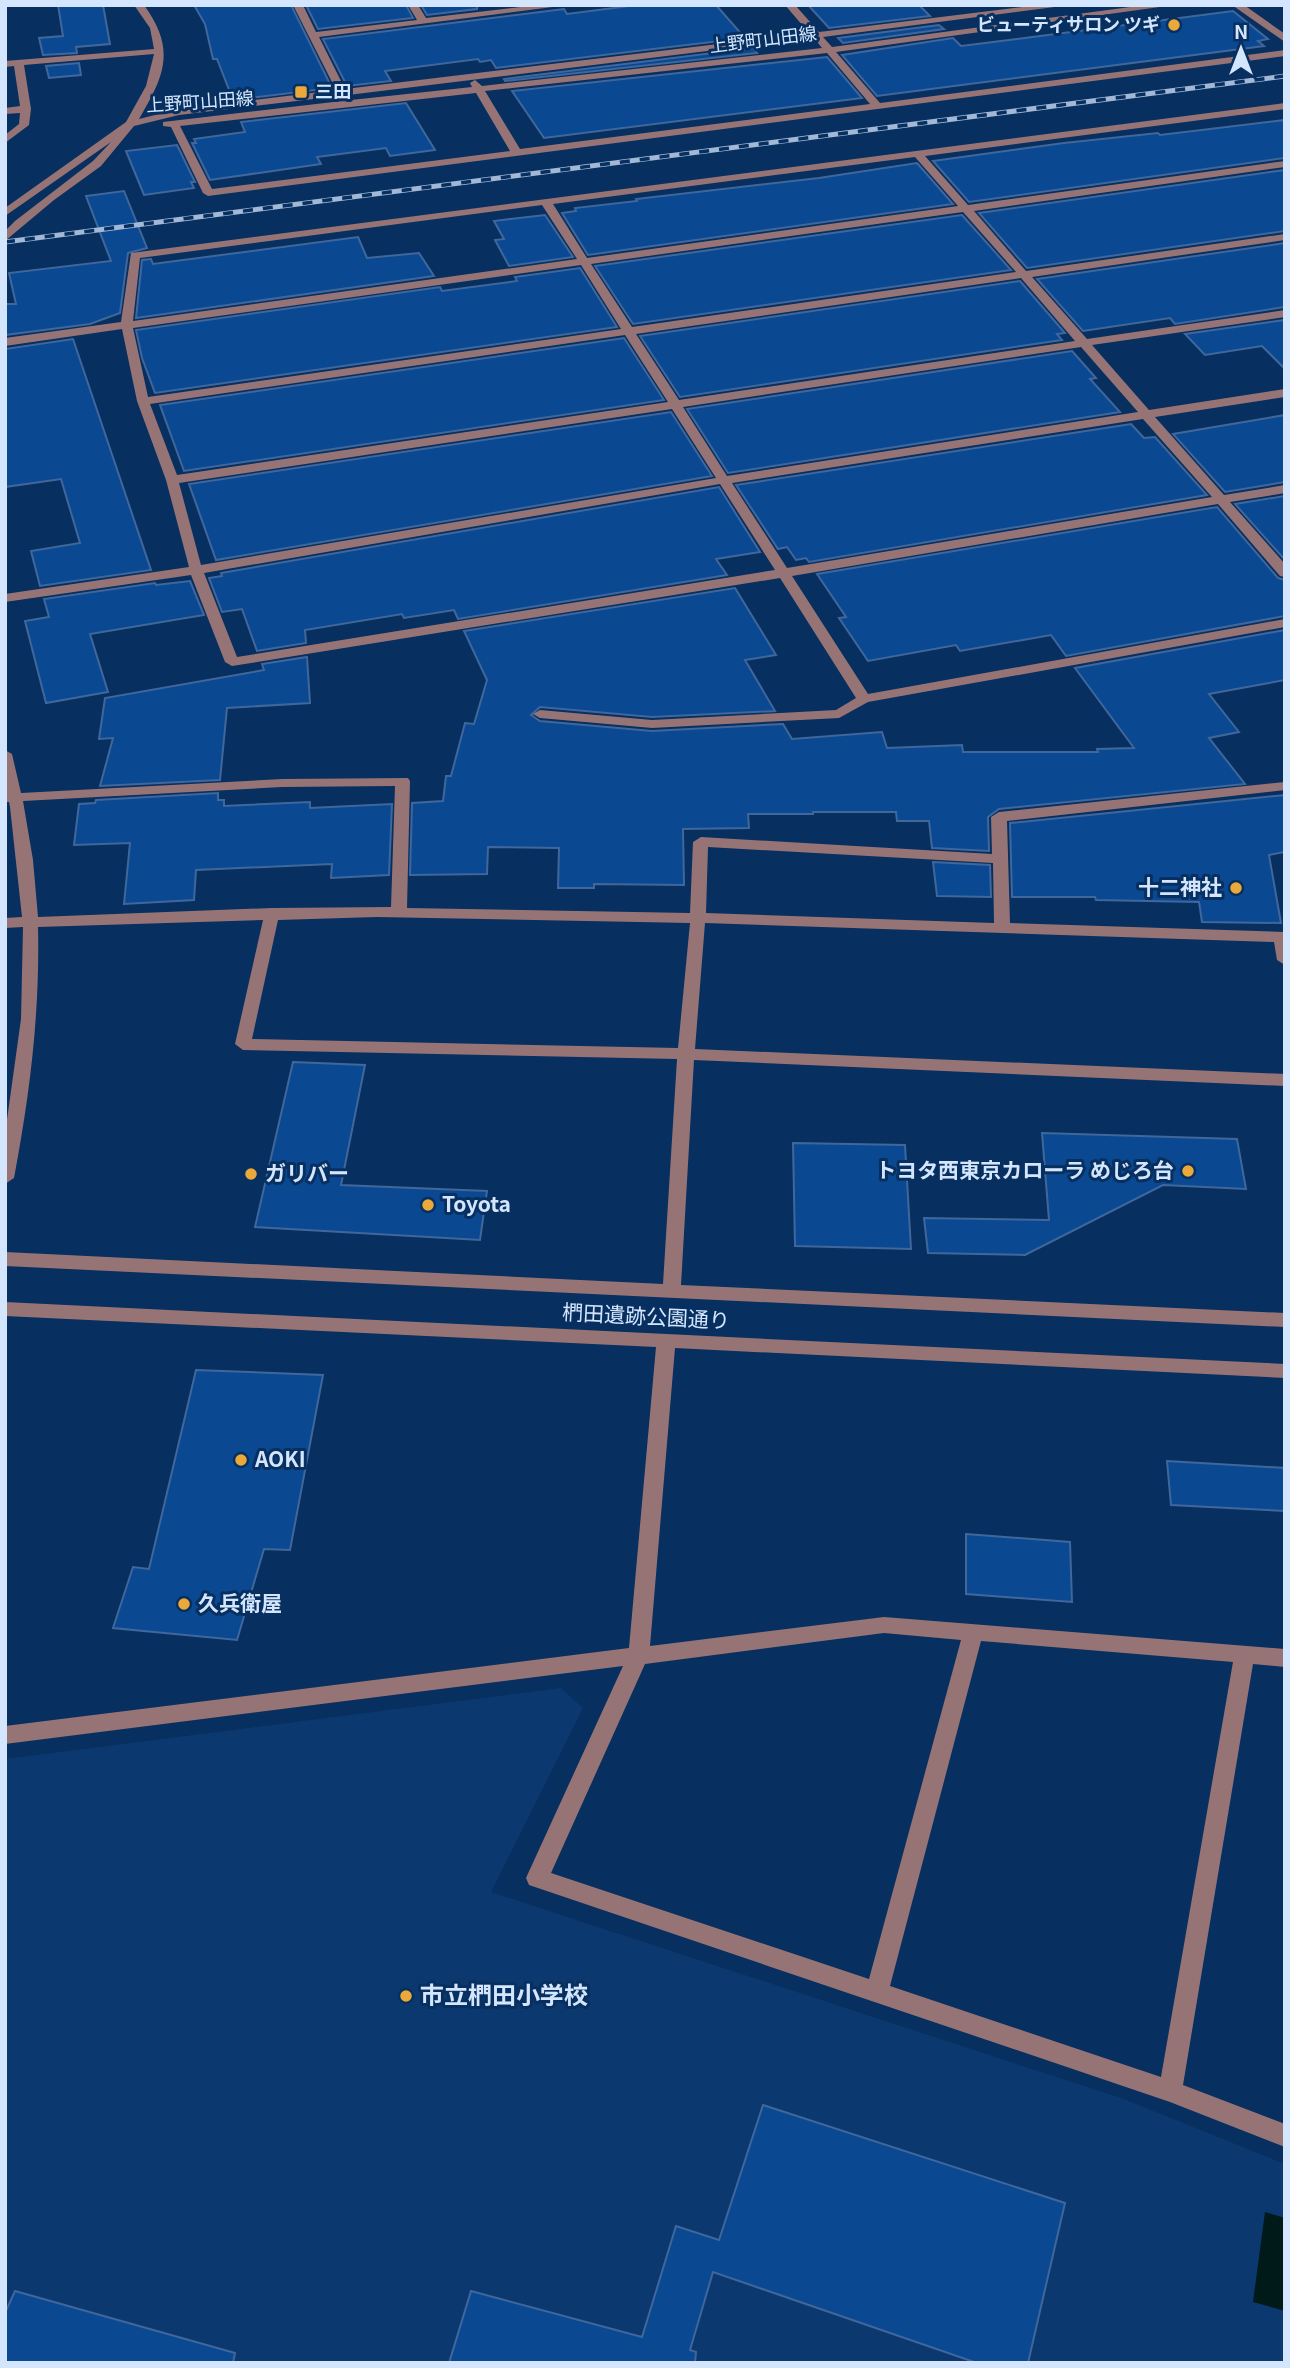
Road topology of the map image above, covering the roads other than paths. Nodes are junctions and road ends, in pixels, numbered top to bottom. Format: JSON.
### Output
{"nodes":[{"id":1,"x":139,"y":5,"type":"edge"},
{"id":2,"x":298,"y":5,"type":"edge"},
{"id":3,"x":413,"y":5,"type":"edge"},
{"id":4,"x":563,"y":5,"type":"edge"},
{"id":5,"x":790,"y":5,"type":"edge"},
{"id":6,"x":1065,"y":5,"type":"edge"},
{"id":7,"x":1090,"y":5,"type":"edge"},
{"id":8,"x":1170,"y":5,"type":"edge"},
{"id":9,"x":1237,"y":5,"type":"edge"},
{"id":10,"x":1100,"y":14,"type":"junction"},
{"id":11,"x":958,"y":19,"type":"junction"},
{"id":12,"x":423,"y":22,"type":"junction"},
{"id":13,"x":974,"y":31,"type":"junction"},
{"id":14,"x":312,"y":35,"type":"junction"},
{"id":15,"x":818,"y":36,"type":"junction"},
{"id":16,"x":1285,"y":39,"type":"edge"},
{"id":17,"x":829,"y":50,"type":"junction"},
{"id":18,"x":160,"y":51,"type":"junction"},
{"id":19,"x":1285,"y":53,"type":"edge"},
{"id":20,"x":645,"y":57,"type":"junction"},
{"id":21,"x":19,"y":63,"type":"junction"},
{"id":22,"x":5,"y":64,"type":"edge"},
{"id":23,"x":656,"y":70,"type":"junction"},
{"id":24,"x":472,"y":78,"type":"junction"},
{"id":25,"x":480,"y":90,"type":"junction"},
{"id":26,"x":342,"y":93,"type":"junction"},
{"id":27,"x":877,"y":105,"type":"junction"},
{"id":28,"x":349,"y":106,"type":"junction"},
{"id":29,"x":1285,"y":106,"type":"edge"},
{"id":30,"x":26,"y":109,"type":"junction"},
{"id":31,"x":5,"y":111,"type":"edge"},
{"id":32,"x":129,"y":124,"type":"junction"},
{"id":33,"x":175,"y":125,"type":"junction"},
{"id":34,"x":5,"y":140,"type":"edge"},
{"id":35,"x":516,"y":152,"type":"junction"},
{"id":36,"x":919,"y":155,"type":"junction"},
{"id":37,"x":1285,"y":164,"type":"edge"},
{"id":38,"x":547,"y":204,"type":"junction"},
{"id":39,"x":967,"y":210,"type":"junction"},
{"id":40,"x":5,"y":215,"type":"edge"},
{"id":41,"x":25,"y":219,"type":"junction"},
{"id":42,"x":7,"y":236,"type":"edge"},
{"id":43,"x":1285,"y":237,"type":"edge"},
{"id":44,"x":585,"y":263,"type":"junction"},
{"id":45,"x":1024,"y":275,"type":"junction"},
{"id":46,"x":1285,"y":313,"type":"edge"},
{"id":47,"x":127,"y":325,"type":"junction"},
{"id":48,"x":629,"y":331,"type":"junction"},
{"id":49,"x":5,"y":342,"type":"edge"},
{"id":50,"x":1084,"y":344,"type":"junction"},
{"id":51,"x":1285,"y":393,"type":"edge"},
{"id":52,"x":143,"y":401,"type":"junction"},
{"id":53,"x":675,"y":405,"type":"junction"},
{"id":54,"x":1146,"y":415,"type":"junction"},
{"id":55,"x":172,"y":480,"type":"junction"},
{"id":56,"x":724,"y":480,"type":"junction"},
{"id":57,"x":1285,"y":489,"type":"edge"},
{"id":58,"x":1220,"y":500,"type":"junction"},
{"id":59,"x":196,"y":570,"type":"junction"},
{"id":60,"x":784,"y":573,"type":"junction"},
{"id":61,"x":1285,"y":573,"type":"edge"},
{"id":62,"x":5,"y":598,"type":"edge"},
{"id":63,"x":1285,"y":623,"type":"edge"},
{"id":64,"x":864,"y":699,"type":"junction"},
{"id":65,"x":540,"y":713,"type":"dead end"},
{"id":66,"x":5,"y":754,"type":"edge"},
{"id":67,"x":1285,"y":786,"type":"edge"},
{"id":68,"x":10,"y":797,"type":"edge"},
{"id":69,"x":1000,"y":859,"type":"junction"},
{"id":70,"x":399,"y":912,"type":"junction"},
{"id":71,"x":272,"y":913,"type":"junction"},
{"id":72,"x":698,"y":918,"type":"junction"},
{"id":73,"x":33,"y":922,"type":"junction"},
{"id":74,"x":5,"y":923,"type":"edge"},
{"id":75,"x":1002,"y":927,"type":"junction"},
{"id":76,"x":1283,"y":938,"type":"edge"},
{"id":77,"x":1285,"y":960,"type":"edge"},
{"id":78,"x":686,"y":1054,"type":"junction"},
{"id":79,"x":1285,"y":1080,"type":"edge"},
{"id":80,"x":5,"y":1178,"type":"edge"},
{"id":81,"x":5,"y":1259,"type":"edge"},
{"id":82,"x":673,"y":1291,"type":"junction"},
{"id":83,"x":5,"y":1310,"type":"edge"},
{"id":84,"x":1285,"y":1320,"type":"edge"},
{"id":85,"x":666,"y":1341,"type":"junction"},
{"id":86,"x":1285,"y":1371,"type":"edge"},
{"id":87,"x":973,"y":1633,"type":"junction"},
{"id":88,"x":639,"y":1654,"type":"junction"},
{"id":89,"x":1244,"y":1656,"type":"junction"},
{"id":90,"x":1285,"y":1658,"type":"edge"},
{"id":91,"x":5,"y":1735,"type":"edge"},
{"id":92,"x":877,"y":1993,"type":"junction"},
{"id":93,"x":1170,"y":2091,"type":"junction"},
{"id":94,"x":1285,"y":2136,"type":"edge"}],
"edges":[{"from":1,"to":18,"type":"street"},
{"from":2,"to":14,"type":"street"},
{"from":3,"to":12,"type":"street"},
{"from":4,"to":12,"type":"street"},
{"from":5,"to":15,"type":"street"},
{"from":6,"to":11,"type":"street","name":"上野町山田線"},
{"from":7,"to":10,"type":"street"},
{"from":8,"to":10,"type":"street","name":"上野町山田線"},
{"from":9,"to":16,"type":"street"},
{"from":10,"to":13,"type":"street","name":"上野町山田線"},
{"from":11,"to":13,"type":"street"},
{"from":11,"to":15,"type":"street","name":"上野町山田線"},
{"from":12,"to":14,"type":"street"},
{"from":13,"to":17,"type":"street","name":"上野町山田線"},
{"from":14,"to":26,"type":"street"},
{"from":15,"to":17,"type":"street"},
{"from":15,"to":20,"type":"street","name":"上野町山田線"},
{"from":17,"to":23,"type":"street","name":"上野町山田線"},
{"from":17,"to":27,"type":"street"},
{"from":18,"to":21,"type":"street"},
{"from":18,"to":32,"type":"street"},
{"from":19,"to":27,"type":"street"},
{"from":20,"to":23,"type":"street"},
{"from":20,"to":24,"type":"street","name":"上野町山田線"},
{"from":21,"to":22,"type":"street"},
{"from":21,"to":30,"type":"street"},
{"from":23,"to":25,"type":"street","name":"上野町山田線"},
{"from":24,"to":25,"type":"street"},
{"from":24,"to":26,"type":"street","name":"上野町山田線"},
{"from":25,"to":28,"type":"street","name":"上野町山田線"},
{"from":25,"to":35,"type":"street"},
{"from":26,"to":28,"type":"street"},
{"from":26,"to":32,"type":"street","name":"上野町山田線"},
{"from":27,"to":35,"type":"street"},
{"from":28,"to":33,"type":"street","name":"上野町山田線"},
{"from":29,"to":36,"type":"street"},
{"from":30,"to":31,"type":"street"},
{"from":30,"to":34,"type":"street"},
{"from":32,"to":33,"type":"street","name":"上野町山田線"},
{"from":32,"to":40,"type":"street"},
{"from":32,"to":41,"type":"street"},
{"from":33,"to":35,"type":"street"},
{"from":36,"to":38,"type":"street"},
{"from":36,"to":39,"type":"street"},
{"from":37,"to":39,"type":"street"},
{"from":38,"to":44,"type":"street"},
{"from":38,"to":47,"type":"street"},
{"from":39,"to":44,"type":"street"},
{"from":39,"to":45,"type":"street"},
{"from":40,"to":41,"type":"street"},
{"from":41,"to":42,"type":"street"},
{"from":43,"to":45,"type":"street"},
{"from":44,"to":47,"type":"street"},
{"from":44,"to":48,"type":"street"},
{"from":45,"to":48,"type":"street"},
{"from":45,"to":50,"type":"street"},
{"from":46,"to":50,"type":"street"},
{"from":47,"to":49,"type":"street"},
{"from":47,"to":52,"type":"street"},
{"from":48,"to":52,"type":"street"},
{"from":48,"to":53,"type":"street"},
{"from":50,"to":53,"type":"street"},
{"from":50,"to":54,"type":"street"},
{"from":51,"to":54,"type":"street"},
{"from":52,"to":55,"type":"street"},
{"from":53,"to":55,"type":"street"},
{"from":53,"to":56,"type":"street"},
{"from":54,"to":56,"type":"street"},
{"from":54,"to":58,"type":"street"},
{"from":55,"to":59,"type":"street"},
{"from":56,"to":59,"type":"street"},
{"from":56,"to":60,"type":"street"},
{"from":57,"to":58,"type":"street"},
{"from":58,"to":60,"type":"street"},
{"from":58,"to":61,"type":"street"},
{"from":59,"to":60,"type":"street"},
{"from":59,"to":62,"type":"street"},
{"from":60,"to":64,"type":"street"},
{"from":63,"to":64,"type":"street"},
{"from":64,"to":65,"type":"street"},
{"from":66,"to":68,"type":"street"},
{"from":67,"to":69,"type":"street"},
{"from":68,"to":70,"type":"street"},
{"from":68,"to":73,"type":"street"},
{"from":69,"to":72,"type":"street"},
{"from":69,"to":75,"type":"street"},
{"from":70,"to":71,"type":"street"},
{"from":70,"to":72,"type":"street"},
{"from":71,"to":73,"type":"street"},
{"from":71,"to":78,"type":"street"},
{"from":72,"to":75,"type":"street"},
{"from":72,"to":78,"type":"street"},
{"from":73,"to":74,"type":"street"},
{"from":73,"to":80,"type":"street"},
{"from":75,"to":76,"type":"street"},
{"from":76,"to":77,"type":"street"},
{"from":78,"to":79,"type":"street"},
{"from":78,"to":82,"type":"street"},
{"from":81,"to":82,"type":"street","name":"椚田遺跡公園通り"},
{"from":82,"to":84,"type":"street","name":"椚田遺跡公園通り"},
{"from":83,"to":85,"type":"street","name":"椚田遺跡公園通り"},
{"from":85,"to":86,"type":"street","name":"椚田遺跡公園通り"},
{"from":85,"to":88,"type":"street"},
{"from":87,"to":88,"type":"street"},
{"from":87,"to":89,"type":"street"},
{"from":87,"to":92,"type":"street"},
{"from":88,"to":91,"type":"street"},
{"from":88,"to":92,"type":"street"},
{"from":89,"to":90,"type":"street"},
{"from":89,"to":93,"type":"street"},
{"from":92,"to":93,"type":"street"},
{"from":93,"to":94,"type":"street"}]}
